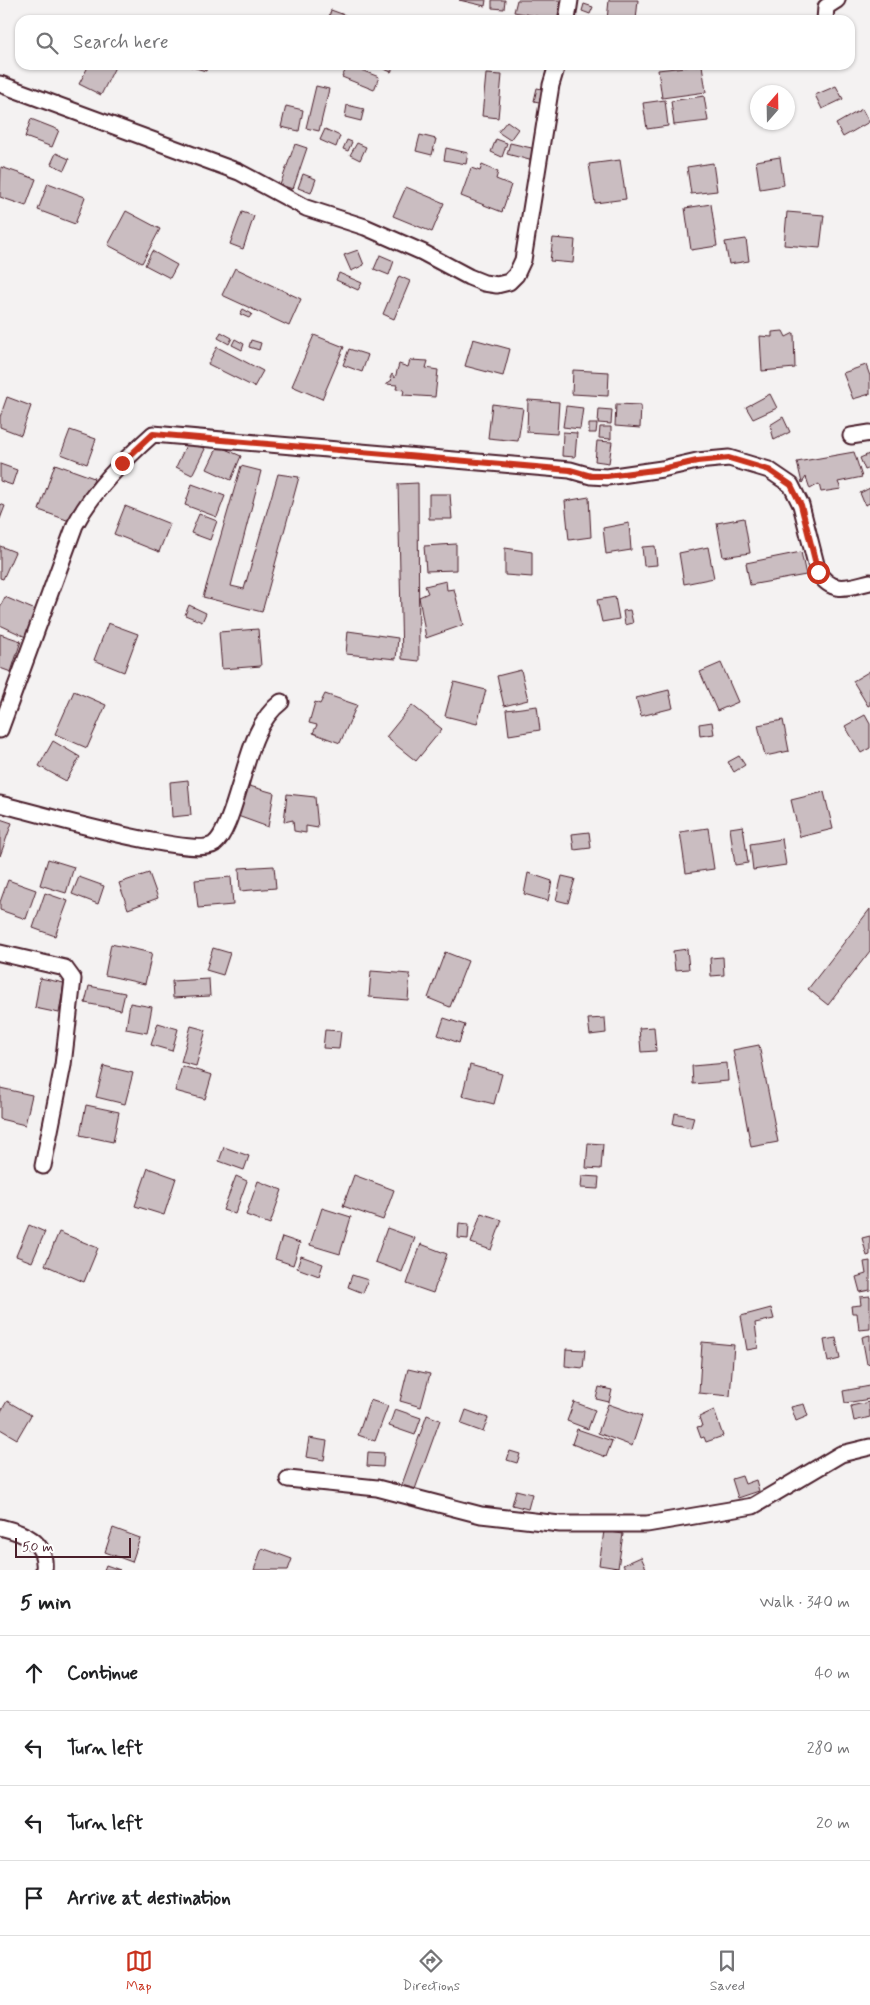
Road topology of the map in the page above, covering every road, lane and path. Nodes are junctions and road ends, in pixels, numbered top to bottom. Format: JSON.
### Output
{"nodes":[{"id":1,"x":570,"y":0,"type":"edge"},
{"id":2,"x":837,"y":0,"type":"edge"},
{"id":3,"x":568,"y":15,"type":"edge"},
{"id":4,"x":825,"y":15,"type":"edge"},
{"id":5,"x":555,"y":70,"type":"edge"},
{"id":6,"x":0,"y":84,"type":"edge"},
{"id":7,"x":870,"y":432,"type":"edge"},
{"id":8,"x":851,"y":436,"type":"dead end"},
{"id":9,"x":870,"y":582,"type":"edge"},
{"id":10,"x":281,"y":702,"type":"dead end"},
{"id":11,"x":0,"y":730,"type":"edge"},
{"id":12,"x":0,"y":804,"type":"edge"},
{"id":13,"x":0,"y":953,"type":"edge"},
{"id":14,"x":43,"y":1166,"type":"dead end"},
{"id":15,"x":870,"y":1447,"type":"edge"},
{"id":16,"x":288,"y":1479,"type":"dead end"},
{"id":17,"x":0,"y":1527,"type":"edge"},
{"id":18,"x":44,"y":1570,"type":"edge"}],
"edges":[{"from":1,"to":3,"type":"street"},
{"from":2,"to":4,"type":"street"},
{"from":5,"to":6,"type":"street"},
{"from":7,"to":8,"type":"street"},
{"from":9,"to":11,"type":"street"},
{"from":10,"to":12,"type":"street"},
{"from":13,"to":14,"type":"street"},
{"from":15,"to":16,"type":"street"},
{"from":17,"to":18,"type":"street"}]}
